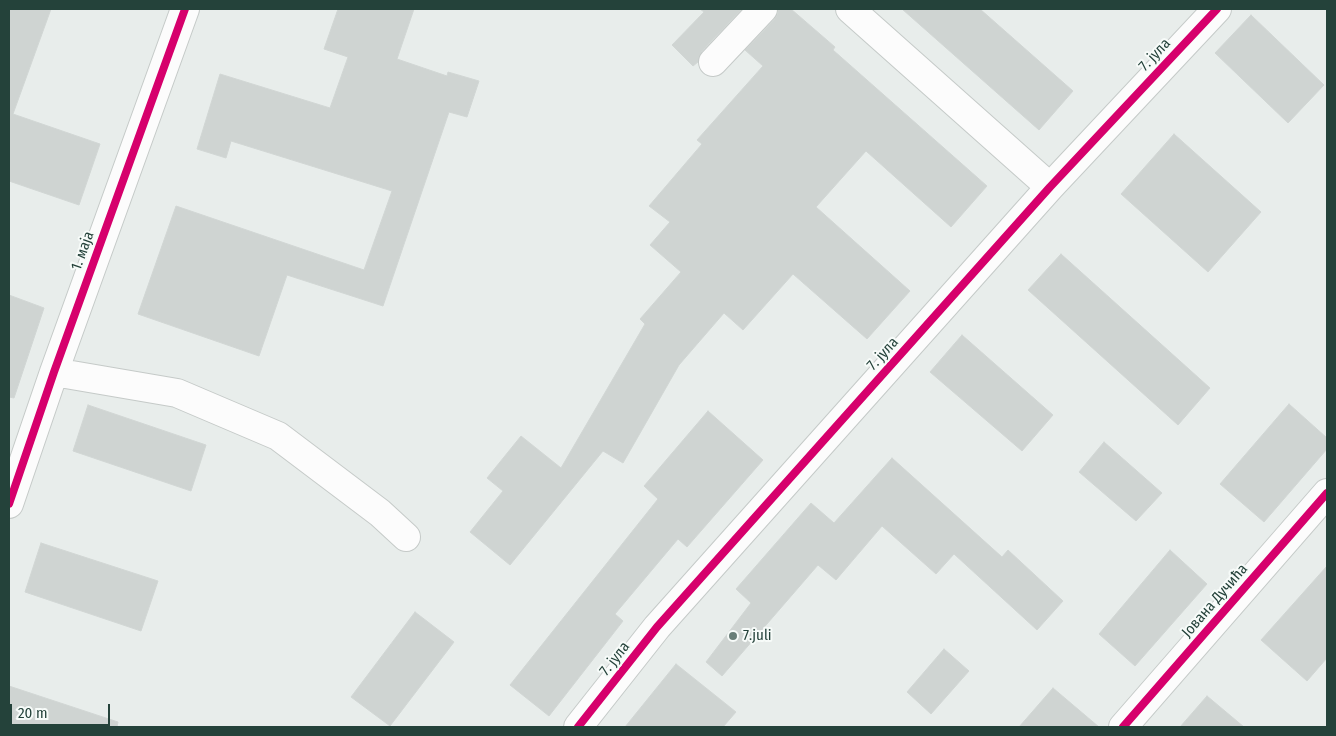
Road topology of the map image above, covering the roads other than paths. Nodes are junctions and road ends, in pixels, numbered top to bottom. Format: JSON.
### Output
{"nodes":[{"id":1,"x":185,"y":9,"type":"edge"},
{"id":2,"x":763,"y":9,"type":"edge"},
{"id":3,"x":850,"y":9,"type":"edge"},
{"id":4,"x":1218,"y":9,"type":"edge"},
{"id":5,"x":713,"y":62,"type":"dead end"},
{"id":6,"x":1050,"y":187,"type":"junction"},
{"id":7,"x":54,"y":372,"type":"junction"},
{"id":8,"x":1327,"y":493,"type":"edge"},
{"id":9,"x":9,"y":504,"type":"edge"},
{"id":10,"x":406,"y":537,"type":"dead end"},
{"id":11,"x":578,"y":727,"type":"edge"},
{"id":12,"x":1123,"y":727,"type":"edge"}],
"edges":[{"from":1,"to":7,"type":"street","name":"1. маја"},
{"from":2,"to":5,"type":"street"},
{"from":3,"to":6,"type":"street"},
{"from":4,"to":6,"type":"street","name":"7. јула"},
{"from":6,"to":11,"type":"street","name":"7. јула"},
{"from":7,"to":9,"type":"street","name":"1. маја"},
{"from":7,"to":10,"type":"street"},
{"from":8,"to":12,"type":"street","name":"Јована Дучића"}]}
